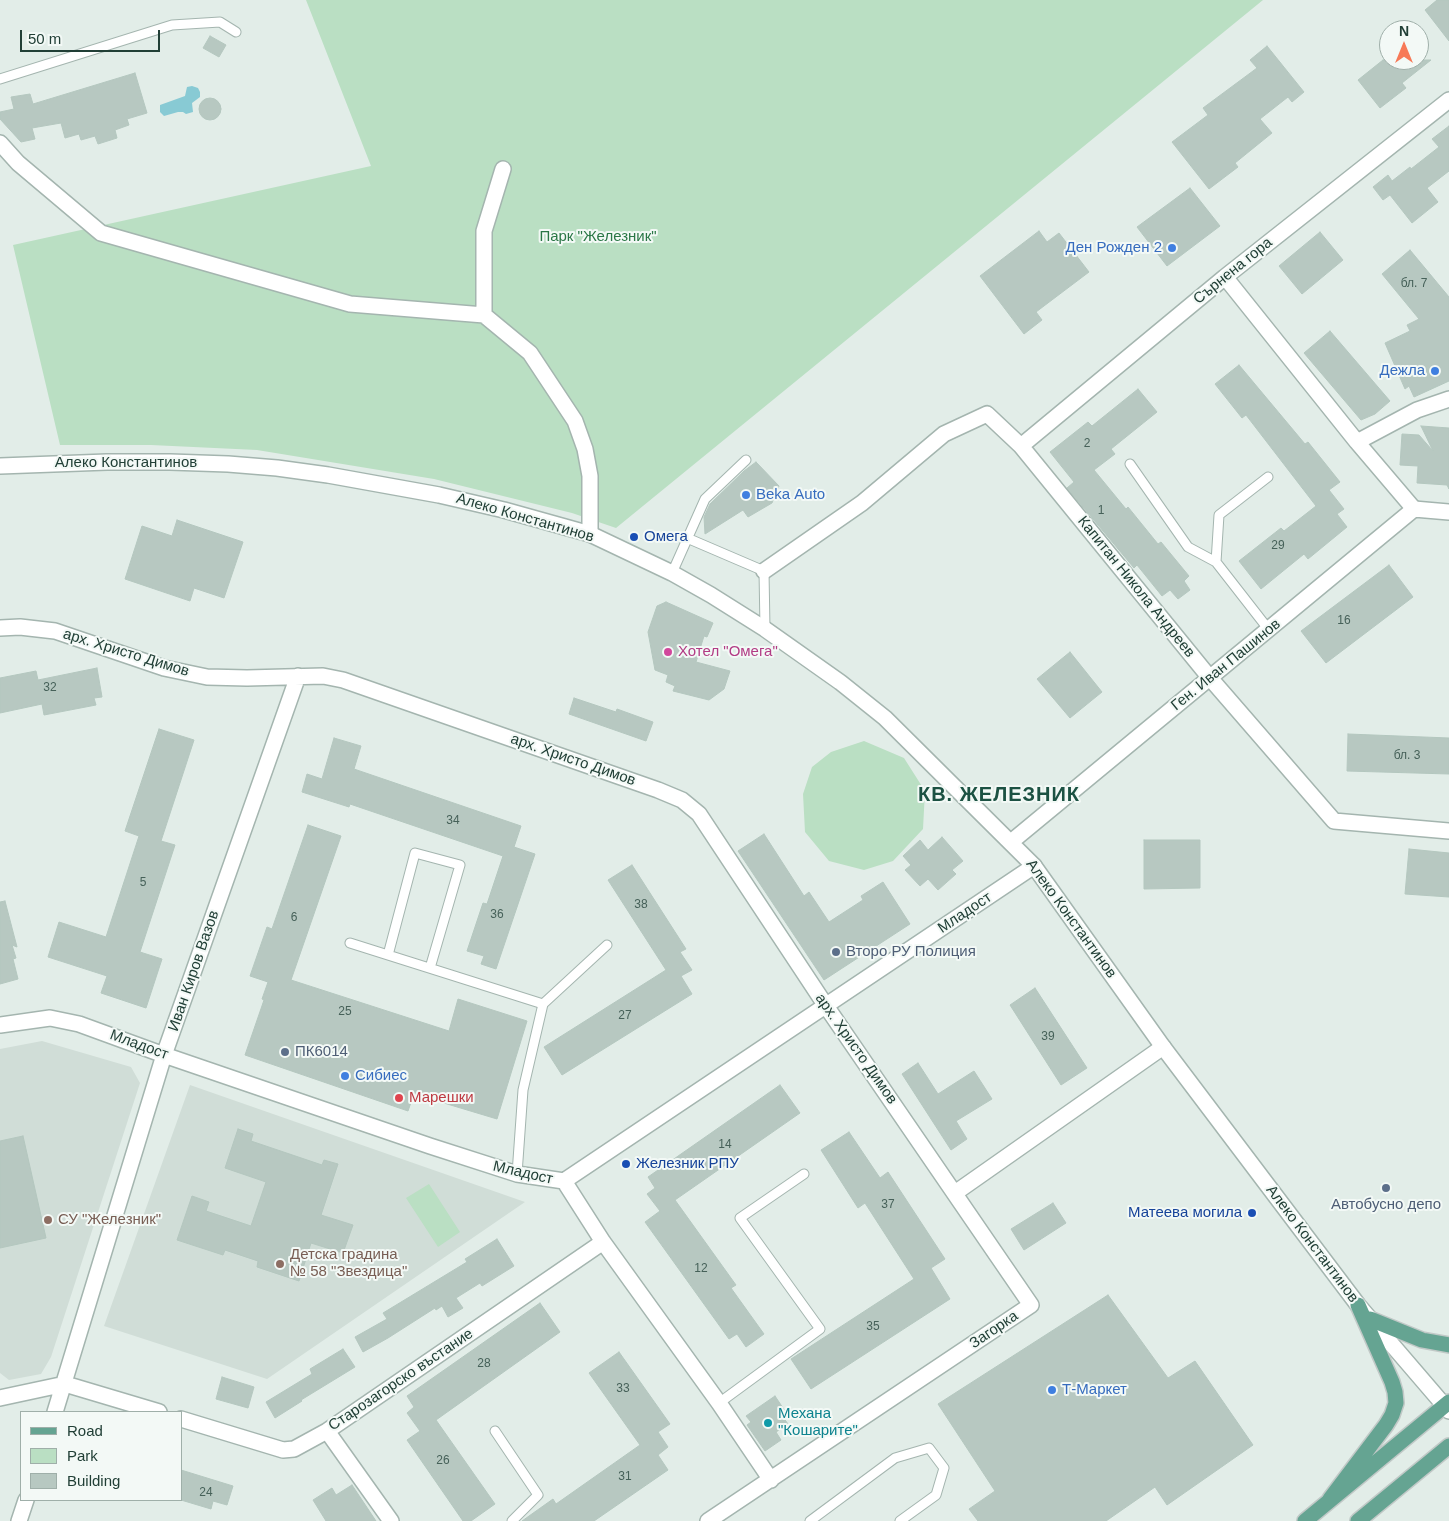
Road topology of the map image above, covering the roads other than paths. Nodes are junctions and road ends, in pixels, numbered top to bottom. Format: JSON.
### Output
{"nodes":[{"id":1,"x":236,"y":32,"type":"dead end"},
{"id":2,"x":0,"y":79,"type":"edge"},
{"id":3,"x":1449,"y":100,"type":"edge"},
{"id":4,"x":0,"y":143,"type":"edge"},
{"id":5,"x":503,"y":169,"type":"dead end"},
{"id":6,"x":1225,"y":277,"type":"junction"},
{"id":7,"x":484,"y":315,"type":"junction"},
{"id":8,"x":1449,"y":399,"type":"edge"},
{"id":9,"x":1357,"y":442,"type":"junction"},
{"id":10,"x":1021,"y":446,"type":"junction"},
{"id":11,"x":746,"y":460,"type":"dead end"},
{"id":12,"x":1130,"y":464,"type":"dead end"},
{"id":13,"x":0,"y":466,"type":"edge"},
{"id":14,"x":1268,"y":477,"type":"dead end"},
{"id":15,"x":1414,"y":509,"type":"junction"},
{"id":16,"x":1449,"y":512,"type":"edge"},
{"id":17,"x":590,"y":534,"type":"junction"},
{"id":18,"x":687,"y":538,"type":"junction"},
{"id":19,"x":1216,"y":562,"type":"junction"},
{"id":20,"x":764,"y":571,"type":"junction"},
{"id":21,"x":672,"y":573,"type":"junction"},
{"id":22,"x":0,"y":628,"type":"edge"},
{"id":23,"x":765,"y":630,"type":"junction"},
{"id":24,"x":1268,"y":630,"type":"junction"},
{"id":25,"x":298,"y":676,"type":"junction"},
{"id":26,"x":1210,"y":678,"type":"junction"},
{"id":27,"x":1449,"y":831,"type":"edge"},
{"id":28,"x":1011,"y":842,"type":"junction"},
{"id":29,"x":1034,"y":866,"type":"junction"},
{"id":30,"x":350,"y":943,"type":"dead end"},
{"id":31,"x":607,"y":945,"type":"dead end"},
{"id":32,"x":388,"y":955,"type":"junction"},
{"id":33,"x":430,"y":968,"type":"junction"},
{"id":34,"x":543,"y":1004,"type":"junction"},
{"id":35,"x":826,"y":1006,"type":"junction"},
{"id":36,"x":0,"y":1025,"type":"edge"},
{"id":37,"x":1163,"y":1047,"type":"junction"},
{"id":38,"x":164,"y":1055,"type":"junction"},
{"id":39,"x":517,"y":1174,"type":"junction"},
{"id":40,"x":804,"y":1174,"type":"dead end"},
{"id":41,"x":564,"y":1182,"type":"junction"},
{"id":42,"x":955,"y":1193,"type":"junction"},
{"id":43,"x":603,"y":1242,"type":"junction"},
{"id":44,"x":1358,"y":1305,"type":"junction"},
{"id":45,"x":1370,"y":1319,"type":"junction"},
{"id":46,"x":1449,"y":1345,"type":"edge"},
{"id":47,"x":65,"y":1384,"type":"junction"},
{"id":48,"x":0,"y":1398,"type":"edge"},
{"id":49,"x":719,"y":1403,"type":"junction"},
{"id":50,"x":1447,"y":1406,"type":"edge"},
{"id":51,"x":55,"y":1411,"type":"edge"},
{"id":52,"x":156,"y":1411,"type":"edge"},
{"id":53,"x":182,"y":1419,"type":"edge"},
{"id":54,"x":327,"y":1431,"type":"junction"},
{"id":55,"x":495,"y":1431,"type":"dead end"},
{"id":56,"x":1449,"y":1446,"type":"edge"},
{"id":57,"x":771,"y":1480,"type":"junction"},
{"id":58,"x":1330,"y":1499,"type":"junction"},
{"id":59,"x":26,"y":1501,"type":"edge"},
{"id":60,"x":18,"y":1521,"type":"edge"},
{"id":61,"x":391,"y":1521,"type":"edge"},
{"id":62,"x":512,"y":1521,"type":"edge"},
{"id":63,"x":708,"y":1521,"type":"edge"},
{"id":64,"x":810,"y":1521,"type":"edge"},
{"id":65,"x":900,"y":1521,"type":"edge"},
{"id":66,"x":1305,"y":1521,"type":"edge"},
{"id":67,"x":1358,"y":1521,"type":"edge"}],
"edges":[{"from":1,"to":2,"type":"lane"},
{"from":3,"to":6,"type":"street","name":"Сърнена гора"},
{"from":4,"to":7,"type":"street"},
{"from":5,"to":7,"type":"street"},
{"from":6,"to":9,"type":"street"},
{"from":6,"to":10,"type":"street","name":"Сърнена гора"},
{"from":7,"to":17,"type":"street"},
{"from":8,"to":9,"type":"street"},
{"from":9,"to":15,"type":"street"},
{"from":10,"to":20,"type":"street","name":"Капитан Никола Андреев"},
{"from":10,"to":26,"type":"street","name":"Капитан Никола Андреев"},
{"from":11,"to":18,"type":"lane"},
{"from":12,"to":19,"type":"lane"},
{"from":13,"to":17,"type":"street","name":"Алеко Константинов"},
{"from":14,"to":19,"type":"lane"},
{"from":15,"to":16,"type":"street"},
{"from":15,"to":24,"type":"street","name":"Ген. Иван Пашинов"},
{"from":17,"to":21,"type":"street","name":"Алеко Константинов"},
{"from":18,"to":20,"type":"lane"},
{"from":18,"to":21,"type":"lane"},
{"from":19,"to":24,"type":"lane"},
{"from":20,"to":23,"type":"lane"},
{"from":21,"to":23,"type":"street","name":"Алеко Константинов"},
{"from":22,"to":25,"type":"street","name":"арх. Христо Димов"},
{"from":23,"to":28,"type":"street","name":"Алеко Константинов"},
{"from":24,"to":26,"type":"street","name":"Ген. Иван Пашинов"},
{"from":25,"to":35,"type":"street","name":"арх. Христо Димов"},
{"from":25,"to":38,"type":"street","name":"Иван Киров Вазов"},
{"from":26,"to":27,"type":"street","name":"Капитан Никола Андреев"},
{"from":26,"to":28,"type":"street","name":"Ген. Иван Пашинов"},
{"from":28,"to":29,"type":"street","name":"Алеко Константинов"},
{"from":29,"to":35,"type":"street","name":"Младост"},
{"from":29,"to":37,"type":"street","name":"Алеко Константинов"},
{"from":30,"to":32,"type":"lane"},
{"from":31,"to":34,"type":"lane"},
{"from":32,"to":33,"type":"lane"},
{"from":32,"to":33,"type":"lane"},
{"from":33,"to":34,"type":"lane"},
{"from":34,"to":39,"type":"lane"},
{"from":35,"to":41,"type":"street","name":"Младост"},
{"from":35,"to":42,"type":"street","name":"арх. Христо Димов"},
{"from":36,"to":38,"type":"street","name":"Младост"},
{"from":37,"to":42,"type":"street"},
{"from":37,"to":44,"type":"street","name":"Алеко Константинов"},
{"from":38,"to":39,"type":"street","name":"Младост"},
{"from":38,"to":47,"type":"street","name":"Иван Киров Вазов"},
{"from":39,"to":41,"type":"street","name":"Младост"},
{"from":40,"to":49,"type":"lane"},
{"from":41,"to":43,"type":"street"},
{"from":42,"to":57,"type":"street","name":"Загорка"},
{"from":43,"to":49,"type":"street"},
{"from":43,"to":54,"type":"street","name":"Старозагорско въстание"},
{"from":44,"to":45,"type":"street","name":"Алеко Константинов"},
{"from":44,"to":58,"type":"main road"},
{"from":45,"to":46,"type":"main road"},
{"from":45,"to":50,"type":"street","name":"Алеко Константинов"},
{"from":47,"to":48,"type":"street"},
{"from":47,"to":51,"type":"street","name":"Иван Киров Вазов"},
{"from":47,"to":52,"type":"street"},
{"from":49,"to":57,"type":"street"},
{"from":50,"to":58,"type":"main road"},
{"from":53,"to":54,"type":"street","name":"Старозагорско въстание"},
{"from":54,"to":61,"type":"street"},
{"from":55,"to":62,"type":"lane"},
{"from":56,"to":67,"type":"main road"},
{"from":57,"to":63,"type":"street","name":"Загорка"},
{"from":58,"to":66,"type":"main road"},
{"from":59,"to":60,"type":"street"},
{"from":64,"to":65,"type":"lane"}]}
